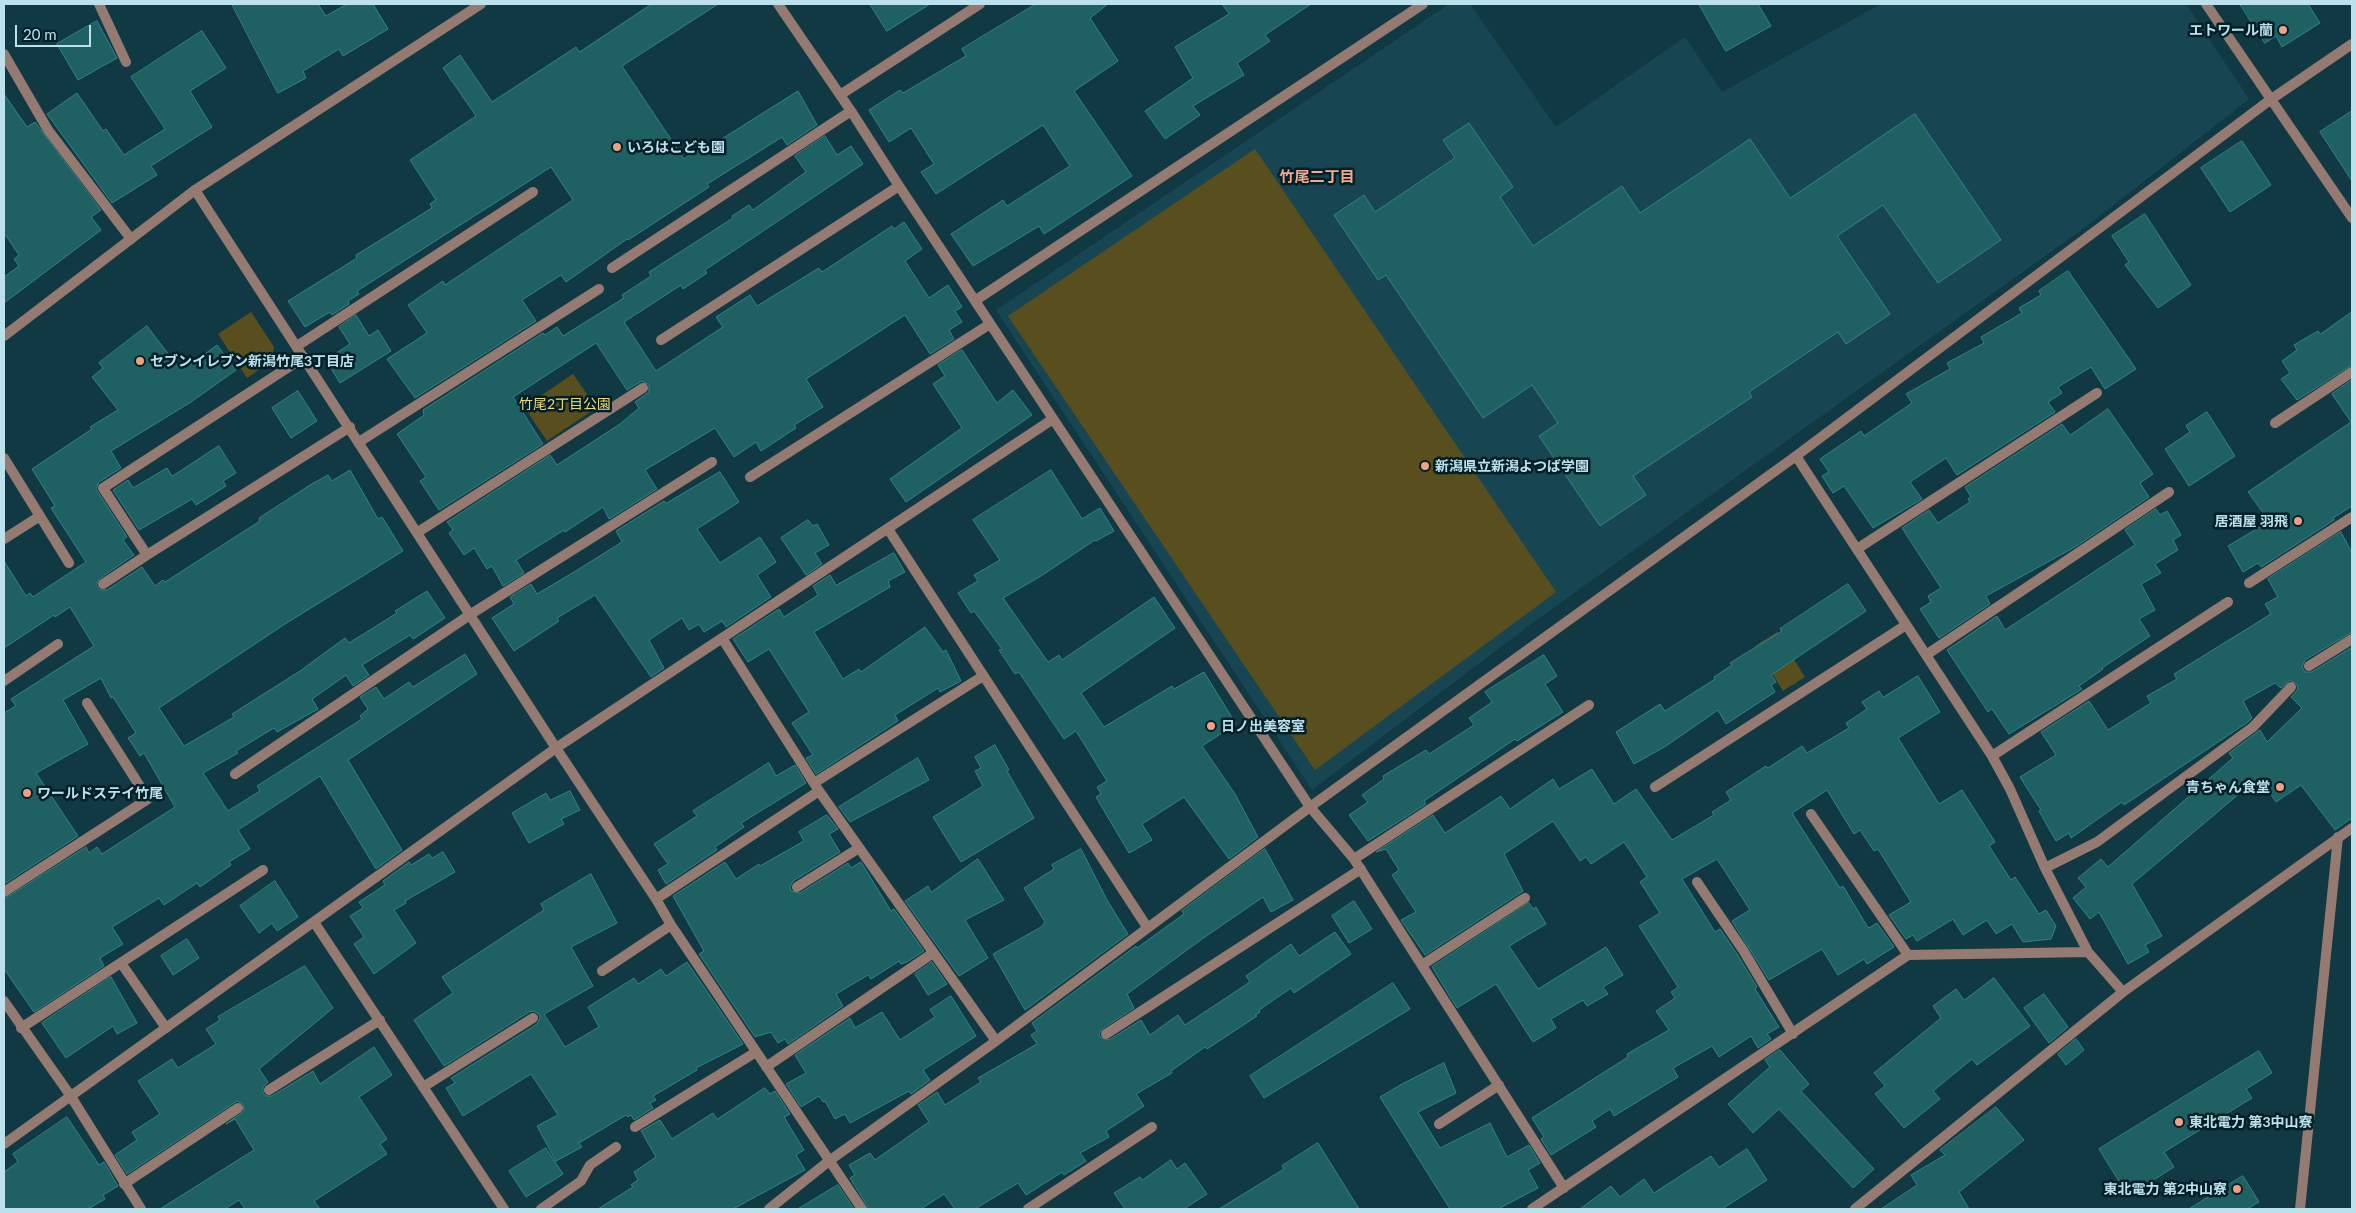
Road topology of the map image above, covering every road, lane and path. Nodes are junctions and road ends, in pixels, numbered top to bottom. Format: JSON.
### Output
{"nodes":[{"id":1,"x":99,"y":4,"type":"edge"},
{"id":2,"x":481,"y":4,"type":"edge"},
{"id":3,"x":778,"y":4,"type":"edge"},
{"id":4,"x":980,"y":4,"type":"edge"},
{"id":5,"x":1423,"y":4,"type":"edge"},
{"id":6,"x":2206,"y":4,"type":"edge"},
{"id":7,"x":2352,"y":44,"type":"edge"},
{"id":8,"x":4,"y":54,"type":"edge"},
{"id":9,"x":126,"y":62,"type":"dead end"},
{"id":10,"x":840,"y":95,"type":"junction"},
{"id":11,"x":2270,"y":100,"type":"junction"},
{"id":12,"x":852,"y":111,"type":"junction"},
{"id":13,"x":899,"y":186,"type":"junction"},
{"id":14,"x":195,"y":190,"type":"junction"},
{"id":15,"x":533,"y":192,"type":"dead end"},
{"id":16,"x":2352,"y":218,"type":"edge"},
{"id":17,"x":131,"y":239,"type":"junction"},
{"id":18,"x":612,"y":268,"type":"dead end"},
{"id":19,"x":598,"y":289,"type":"dead end"},
{"id":20,"x":976,"y":300,"type":"junction"},
{"id":21,"x":990,"y":324,"type":"junction"},
{"id":22,"x":4,"y":336,"type":"edge"},
{"id":23,"x":661,"y":340,"type":"dead end"},
{"id":24,"x":297,"y":346,"type":"junction"},
{"id":25,"x":304,"y":357,"type":"junction"},
{"id":26,"x":2352,"y":372,"type":"edge"},
{"id":27,"x":643,"y":388,"type":"dead end"},
{"id":28,"x":2097,"y":393,"type":"dead end"},
{"id":29,"x":1053,"y":419,"type":"junction"},
{"id":30,"x":2275,"y":424,"type":"dead end"},
{"id":31,"x":350,"y":427,"type":"junction"},
{"id":32,"x":358,"y":442,"type":"junction"},
{"id":33,"x":1796,"y":456,"type":"junction"},
{"id":34,"x":4,"y":458,"type":"edge"},
{"id":35,"x":712,"y":462,"type":"dead end"},
{"id":36,"x":750,"y":477,"type":"dead end"},
{"id":37,"x":2169,"y":492,"type":"dead end"},
{"id":38,"x":40,"y":516,"type":"junction"},
{"id":39,"x":2352,"y":517,"type":"edge"},
{"id":40,"x":888,"y":529,"type":"junction"},
{"id":41,"x":418,"y":532,"type":"junction"},
{"id":42,"x":4,"y":539,"type":"edge"},
{"id":43,"x":1857,"y":549,"type":"junction"},
{"id":44,"x":147,"y":555,"type":"junction"},
{"id":45,"x":70,"y":563,"type":"dead end"},
{"id":46,"x":2249,"y":583,"type":"dead end"},
{"id":47,"x":103,"y":584,"type":"dead end"},
{"id":48,"x":2228,"y":602,"type":"dead end"},
{"id":49,"x":471,"y":614,"type":"junction"},
{"id":50,"x":1906,"y":625,"type":"junction"},
{"id":51,"x":722,"y":638,"type":"junction"},
{"id":52,"x":2352,"y":639,"type":"edge"},
{"id":53,"x":58,"y":644,"type":"dead end"},
{"id":54,"x":1926,"y":655,"type":"junction"},
{"id":55,"x":2308,"y":666,"type":"dead end"},
{"id":56,"x":983,"y":676,"type":"junction"},
{"id":57,"x":4,"y":681,"type":"edge"},
{"id":58,"x":2291,"y":687,"type":"dead end"},
{"id":59,"x":87,"y":703,"type":"dead end"},
{"id":60,"x":1589,"y":706,"type":"dead end"},
{"id":61,"x":556,"y":748,"type":"junction"},
{"id":62,"x":1992,"y":756,"type":"junction"},
{"id":63,"x":235,"y":774,"type":"dead end"},
{"id":64,"x":817,"y":787,"type":"junction"},
{"id":65,"x":1655,"y":787,"type":"dead end"},
{"id":66,"x":1310,"y":807,"type":"junction"},
{"id":67,"x":1811,"y":814,"type":"dead end"},
{"id":68,"x":2352,"y":828,"type":"edge"},
{"id":69,"x":2338,"y":837,"type":"junction"},
{"id":70,"x":859,"y":848,"type":"junction"},
{"id":71,"x":1354,"y":859,"type":"junction"},
{"id":72,"x":2044,"y":868,"type":"junction"},
{"id":73,"x":1361,"y":869,"type":"junction"},
{"id":74,"x":263,"y":870,"type":"dead end"},
{"id":75,"x":1697,"y":882,"type":"dead end"},
{"id":76,"x":797,"y":887,"type":"dead end"},
{"id":77,"x":4,"y":892,"type":"edge"},
{"id":78,"x":656,"y":898,"type":"junction"},
{"id":79,"x":1525,"y":898,"type":"dead end"},
{"id":80,"x":314,"y":922,"type":"junction"},
{"id":81,"x":671,"y":925,"type":"junction"},
{"id":82,"x":1147,"y":927,"type":"junction"},
{"id":83,"x":2088,"y":952,"type":"junction"},
{"id":84,"x":933,"y":953,"type":"junction"},
{"id":85,"x":1908,"y":955,"type":"junction"},
{"id":86,"x":121,"y":963,"type":"junction"},
{"id":87,"x":1422,"y":965,"type":"junction"},
{"id":88,"x":602,"y":971,"type":"dead end"},
{"id":89,"x":2123,"y":992,"type":"junction"},
{"id":90,"x":4,"y":1001,"type":"edge"},
{"id":91,"x":533,"y":1018,"type":"dead end"},
{"id":92,"x":380,"y":1020,"type":"junction"},
{"id":93,"x":21,"y":1028,"type":"junction"},
{"id":94,"x":166,"y":1028,"type":"junction"},
{"id":95,"x":1106,"y":1034,"type":"dead end"},
{"id":96,"x":1793,"y":1034,"type":"junction"},
{"id":97,"x":996,"y":1042,"type":"junction"},
{"id":98,"x":756,"y":1052,"type":"junction"},
{"id":99,"x":766,"y":1067,"type":"junction"},
{"id":100,"x":1499,"y":1085,"type":"junction"},
{"id":101,"x":424,"y":1087,"type":"junction"},
{"id":102,"x":270,"y":1090,"type":"dead end"},
{"id":103,"x":70,"y":1095,"type":"junction"},
{"id":104,"x":238,"y":1108,"type":"dead end"},
{"id":105,"x":1440,"y":1124,"type":"dead end"},
{"id":106,"x":635,"y":1127,"type":"dead end"},
{"id":107,"x":1152,"y":1127,"type":"dead end"},
{"id":108,"x":4,"y":1144,"type":"edge"},
{"id":109,"x":616,"y":1146,"type":"dead end"},
{"id":110,"x":830,"y":1161,"type":"junction"},
{"id":111,"x":124,"y":1184,"type":"junction"},
{"id":112,"x":1564,"y":1188,"type":"junction"},
{"id":113,"x":501,"y":1208,"type":"edge"},
{"id":114,"x":141,"y":1209,"type":"edge"},
{"id":115,"x":541,"y":1209,"type":"edge"},
{"id":116,"x":769,"y":1209,"type":"edge"},
{"id":117,"x":862,"y":1209,"type":"edge"},
{"id":118,"x":1028,"y":1209,"type":"edge"},
{"id":119,"x":1532,"y":1209,"type":"edge"},
{"id":120,"x":1855,"y":1209,"type":"edge"},
{"id":121,"x":2300,"y":1209,"type":"edge"}],
"edges":[{"from":1,"to":9,"type":"street"},
{"from":2,"to":14,"type":"street"},
{"from":3,"to":10,"type":"street"},
{"from":4,"to":10,"type":"street"},
{"from":5,"to":20,"type":"street"},
{"from":6,"to":11,"type":"street"},
{"from":7,"to":11,"type":"street"},
{"from":8,"to":17,"type":"street"},
{"from":10,"to":12,"type":"street"},
{"from":11,"to":16,"type":"street"},
{"from":11,"to":33,"type":"street"},
{"from":12,"to":13,"type":"street"},
{"from":12,"to":18,"type":"street"},
{"from":13,"to":20,"type":"street"},
{"from":13,"to":23,"type":"street"},
{"from":14,"to":17,"type":"street"},
{"from":14,"to":24,"type":"street"},
{"from":15,"to":24,"type":"street"},
{"from":17,"to":22,"type":"street"},
{"from":19,"to":32,"type":"street"},
{"from":20,"to":21,"type":"street"},
{"from":21,"to":29,"type":"street"},
{"from":21,"to":36,"type":"street"},
{"from":24,"to":25,"type":"street"},
{"from":25,"to":31,"type":"street"},
{"from":25,"to":44,"type":"street"},
{"from":26,"to":30,"type":"street"},
{"from":27,"to":41,"type":"street"},
{"from":28,"to":43,"type":"street"},
{"from":29,"to":40,"type":"street"},
{"from":29,"to":66,"type":"street"},
{"from":31,"to":32,"type":"street"},
{"from":31,"to":44,"type":"street"},
{"from":32,"to":41,"type":"street"},
{"from":33,"to":43,"type":"street"},
{"from":33,"to":66,"type":"street"},
{"from":34,"to":38,"type":"street"},
{"from":35,"to":49,"type":"street"},
{"from":37,"to":54,"type":"street"},
{"from":38,"to":42,"type":"street"},
{"from":38,"to":45,"type":"street"},
{"from":39,"to":46,"type":"street"},
{"from":40,"to":51,"type":"street"},
{"from":40,"to":56,"type":"street"},
{"from":41,"to":49,"type":"street"},
{"from":43,"to":50,"type":"street"},
{"from":44,"to":47,"type":"street"},
{"from":48,"to":62,"type":"street"},
{"from":49,"to":61,"type":"street"},
{"from":49,"to":63,"type":"street"},
{"from":50,"to":54,"type":"street"},
{"from":50,"to":65,"type":"street"},
{"from":51,"to":61,"type":"street"},
{"from":51,"to":64,"type":"street"},
{"from":52,"to":55,"type":"street"},
{"from":53,"to":57,"type":"street"},
{"from":54,"to":62,"type":"street"},
{"from":56,"to":64,"type":"street"},
{"from":56,"to":82,"type":"street"},
{"from":58,"to":72,"type":"street"},
{"from":59,"to":77,"type":"street"},
{"from":60,"to":71,"type":"street"},
{"from":61,"to":78,"type":"street"},
{"from":61,"to":80,"type":"street"},
{"from":62,"to":72,"type":"street"},
{"from":64,"to":70,"type":"street"},
{"from":64,"to":78,"type":"street"},
{"from":66,"to":71,"type":"street"},
{"from":66,"to":82,"type":"street"},
{"from":67,"to":85,"type":"street"},
{"from":68,"to":69,"type":"street"},
{"from":69,"to":89,"type":"street"},
{"from":69,"to":121,"type":"street"},
{"from":70,"to":76,"type":"street"},
{"from":70,"to":84,"type":"street"},
{"from":71,"to":73,"type":"street"},
{"from":72,"to":83,"type":"street"},
{"from":73,"to":87,"type":"street"},
{"from":73,"to":95,"type":"street"},
{"from":74,"to":86,"type":"street"},
{"from":75,"to":96,"type":"street"},
{"from":78,"to":81,"type":"street"},
{"from":79,"to":87,"type":"street"},
{"from":80,"to":92,"type":"street"},
{"from":80,"to":94,"type":"street"},
{"from":81,"to":88,"type":"street"},
{"from":81,"to":98,"type":"street"},
{"from":82,"to":97,"type":"street"},
{"from":83,"to":85,"type":"street"},
{"from":83,"to":89,"type":"street"},
{"from":84,"to":97,"type":"street"},
{"from":84,"to":99,"type":"street"},
{"from":85,"to":96,"type":"street"},
{"from":86,"to":93,"type":"street"},
{"from":86,"to":94,"type":"street"},
{"from":87,"to":100,"type":"street"},
{"from":89,"to":120,"type":"street"},
{"from":90,"to":93,"type":"street"},
{"from":91,"to":101,"type":"street"},
{"from":92,"to":101,"type":"street"},
{"from":92,"to":102,"type":"street"},
{"from":93,"to":103,"type":"street"},
{"from":94,"to":103,"type":"street"},
{"from":96,"to":112,"type":"street"},
{"from":97,"to":110,"type":"street"},
{"from":98,"to":99,"type":"street"},
{"from":98,"to":106,"type":"street"},
{"from":99,"to":110,"type":"street"},
{"from":100,"to":105,"type":"street"},
{"from":100,"to":112,"type":"street"},
{"from":101,"to":113,"type":"street"},
{"from":103,"to":108,"type":"street"},
{"from":103,"to":111,"type":"street"},
{"from":104,"to":111,"type":"street"},
{"from":107,"to":118,"type":"street"},
{"from":109,"to":115,"type":"street"},
{"from":110,"to":116,"type":"street"},
{"from":110,"to":117,"type":"street"},
{"from":111,"to":114,"type":"street"},
{"from":112,"to":119,"type":"street"}]}
